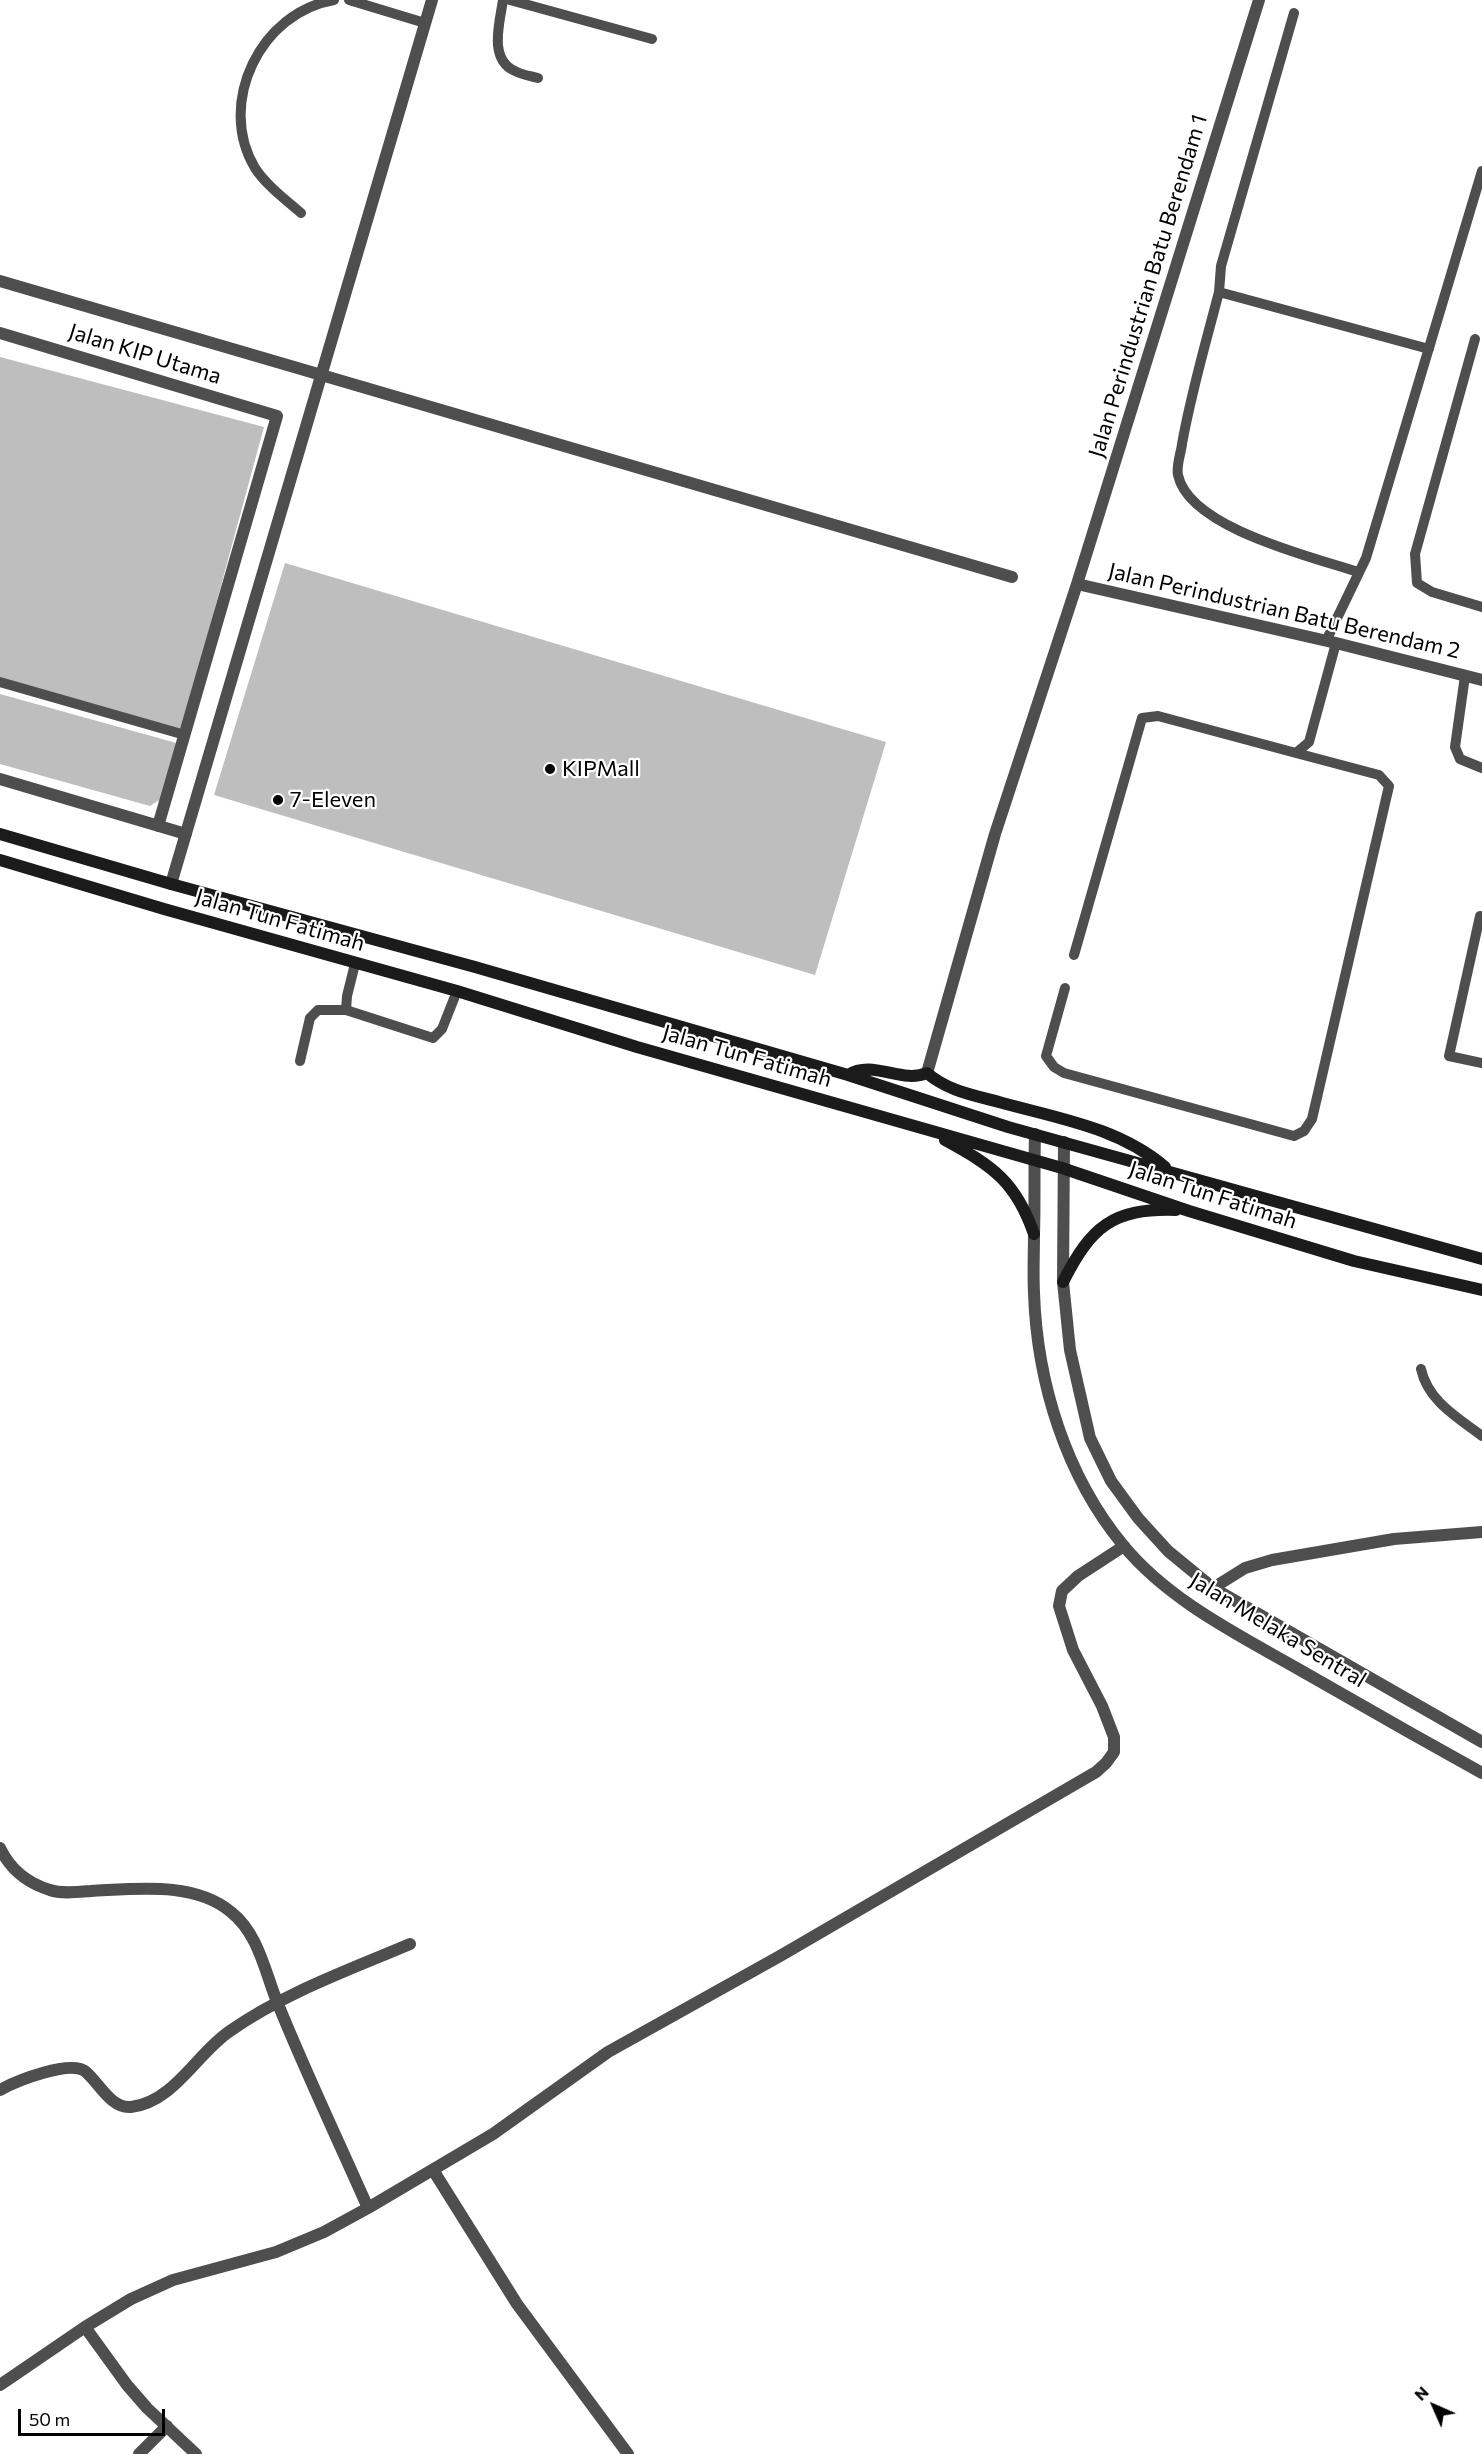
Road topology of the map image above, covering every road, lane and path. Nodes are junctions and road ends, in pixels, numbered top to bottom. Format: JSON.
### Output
{"nodes":[{"id":1,"x":334,"y":0,"type":"edge"},
{"id":2,"x":349,"y":0,"type":"edge"},
{"id":3,"x":432,"y":0,"type":"edge"},
{"id":4,"x":503,"y":0,"type":"edge"},
{"id":5,"x":510,"y":0,"type":"edge"},
{"id":6,"x":1259,"y":0,"type":"edge"},
{"id":7,"x":1294,"y":12,"type":"dead end"},
{"id":8,"x":425,"y":23,"type":"junction"},
{"id":9,"x":652,"y":39,"type":"dead end"},
{"id":10,"x":538,"y":78,"type":"dead end"},
{"id":11,"x":1482,"y":171,"type":"edge"},
{"id":12,"x":301,"y":213,"type":"dead end"},
{"id":13,"x":0,"y":281,"type":"edge"},
{"id":14,"x":1219,"y":292,"type":"junction"},
{"id":15,"x":0,"y":333,"type":"edge"},
{"id":16,"x":1475,"y":339,"type":"dead end"},
{"id":17,"x":1429,"y":349,"type":"junction"},
{"id":18,"x":321,"y":375,"type":"junction"},
{"id":19,"x":1358,"y":572,"type":"junction"},
{"id":20,"x":1012,"y":577,"type":"dead end"},
{"id":21,"x":1077,"y":584,"type":"junction"},
{"id":22,"x":1482,"y":607,"type":"edge"},
{"id":23,"x":1331,"y":642,"type":"junction"},
{"id":24,"x":1465,"y":676,"type":"junction"},
{"id":25,"x":1482,"y":680,"type":"edge"},
{"id":26,"x":0,"y":682,"type":"edge"},
{"id":27,"x":185,"y":735,"type":"junction"},
{"id":28,"x":1296,"y":753,"type":"junction"},
{"id":29,"x":1482,"y":768,"type":"edge"},
{"id":30,"x":0,"y":779,"type":"edge"},
{"id":31,"x":158,"y":826,"type":"junction"},
{"id":32,"x":0,"y":834,"type":"edge"},
{"id":33,"x":186,"y":834,"type":"junction"},
{"id":34,"x":0,"y":860,"type":"edge"},
{"id":35,"x":171,"y":884,"type":"junction"},
{"id":36,"x":1480,"y":916,"type":"dead end"},
{"id":37,"x":1074,"y":955,"type":"dead end"},
{"id":38,"x":355,"y":964,"type":"junction"},
{"id":39,"x":1065,"y":988,"type":"dead end"},
{"id":40,"x":457,"y":991,"type":"junction"},
{"id":41,"x":346,"y":1010,"type":"junction"},
{"id":42,"x":300,"y":1061,"type":"dead end"},
{"id":43,"x":1482,"y":1063,"type":"edge"},
{"id":44,"x":927,"y":1072,"type":"junction"},
{"id":45,"x":848,"y":1075,"type":"junction"},
{"id":46,"x":923,"y":1128,"type":"junction"},
{"id":47,"x":1035,"y":1134,"type":"junction"},
{"id":48,"x":1064,"y":1142,"type":"junction"},
{"id":49,"x":1034,"y":1160,"type":"junction"},
{"id":50,"x":1062,"y":1168,"type":"junction"},
{"id":51,"x":1168,"y":1170,"type":"junction"},
{"id":52,"x":1189,"y":1211,"type":"junction"},
{"id":53,"x":1035,"y":1234,"type":"junction"},
{"id":54,"x":1482,"y":1259,"type":"edge"},
{"id":55,"x":1063,"y":1282,"type":"junction"},
{"id":56,"x":1482,"y":1290,"type":"edge"},
{"id":57,"x":1421,"y":1369,"type":"dead end"},
{"id":58,"x":1482,"y":1436,"type":"edge"},
{"id":59,"x":1482,"y":1532,"type":"edge"},
{"id":60,"x":1124,"y":1546,"type":"junction"},
{"id":61,"x":1213,"y":1588,"type":"junction"},
{"id":62,"x":1482,"y":1742,"type":"edge"},
{"id":63,"x":1482,"y":1773,"type":"edge"},
{"id":64,"x":0,"y":1848,"type":"edge"},
{"id":65,"x":410,"y":1944,"type":"dead end"},
{"id":66,"x":277,"y":2002,"type":"junction"},
{"id":67,"x":0,"y":2090,"type":"edge"},
{"id":68,"x":433,"y":2170,"type":"junction"},
{"id":69,"x":368,"y":2208,"type":"junction"},
{"id":70,"x":85,"y":2327,"type":"junction"},
{"id":71,"x":0,"y":2385,"type":"edge"},
{"id":72,"x":167,"y":2426,"type":"junction"},
{"id":73,"x":139,"y":2454,"type":"edge"},
{"id":74,"x":196,"y":2454,"type":"edge"},
{"id":75,"x":628,"y":2454,"type":"edge"}],
"edges":[{"from":1,"to":12,"type":"lane"},
{"from":2,"to":8,"type":"lane"},
{"from":3,"to":8,"type":"street"},
{"from":4,"to":10,"type":"lane"},
{"from":5,"to":9,"type":"lane"},
{"from":6,"to":21,"type":"street","name":"Jalan Perindustrian Batu Berendam 1"},
{"from":7,"to":14,"type":"lane"},
{"from":8,"to":18,"type":"street"},
{"from":11,"to":17,"type":"lane"},
{"from":13,"to":18,"type":"street"},
{"from":14,"to":17,"type":"lane"},
{"from":14,"to":19,"type":"lane"},
{"from":15,"to":27,"type":"street","name":"Jalan KIP Utama"},
{"from":16,"to":22,"type":"lane"},
{"from":17,"to":19,"type":"lane"},
{"from":18,"to":20,"type":"street"},
{"from":18,"to":33,"type":"street"},
{"from":19,"to":23,"type":"lane"},
{"from":21,"to":23,"type":"street","name":"Jalan Perindustrian Batu Berendam 2"},
{"from":21,"to":44,"type":"street","name":"Jalan Perindustrian Batu Berendam 1"},
{"from":23,"to":24,"type":"street","name":"Jalan Perindustrian Batu Berendam 2"},
{"from":23,"to":28,"type":"lane"},
{"from":24,"to":25,"type":"street","name":"Jalan Perindustrian Batu Berendam 2"},
{"from":24,"to":29,"type":"lane"},
{"from":26,"to":27,"type":"lane"},
{"from":27,"to":31,"type":"street"},
{"from":28,"to":37,"type":"lane"},
{"from":28,"to":39,"type":"lane"},
{"from":30,"to":31,"type":"street"},
{"from":31,"to":33,"type":"street"},
{"from":32,"to":35,"type":"main road","name":"Jalan Tun Fatimah"},
{"from":33,"to":35,"type":"street"},
{"from":34,"to":38,"type":"main road","name":"Jalan Tun Fatimah"},
{"from":35,"to":45,"type":"main road","name":"Jalan Tun Fatimah"},
{"from":36,"to":43,"type":"lane"},
{"from":38,"to":40,"type":"main road","name":"Jalan Tun Fatimah"},
{"from":38,"to":41,"type":"lane"},
{"from":40,"to":41,"type":"lane"},
{"from":40,"to":46,"type":"main road","name":"Jalan Tun Fatimah"},
{"from":41,"to":42,"type":"lane"},
{"from":44,"to":45,"type":"main road"},
{"from":44,"to":51,"type":"main road"},
{"from":45,"to":47,"type":"main road","name":"Jalan Tun Fatimah"},
{"from":46,"to":49,"type":"main road","name":"Jalan Tun Fatimah"},
{"from":46,"to":53,"type":"main road"},
{"from":47,"to":48,"type":"main road","name":"Jalan Tun Fatimah"},
{"from":47,"to":49,"type":"street","name":"Jalan Melaka Sentral"},
{"from":48,"to":50,"type":"street","name":"Jalan Melaka Sentral"},
{"from":48,"to":51,"type":"main road","name":"Jalan Tun Fatimah"},
{"from":49,"to":50,"type":"main road","name":"Jalan Tun Fatimah"},
{"from":49,"to":53,"type":"street","name":"Jalan Melaka Sentral"},
{"from":50,"to":52,"type":"main road","name":"Jalan Tun Fatimah"},
{"from":50,"to":55,"type":"street","name":"Jalan Melaka Sentral"},
{"from":51,"to":54,"type":"main road","name":"Jalan Tun Fatimah"},
{"from":52,"to":55,"type":"main road"},
{"from":52,"to":56,"type":"main road","name":"Jalan Tun Fatimah"},
{"from":53,"to":60,"type":"street","name":"Jalan Melaka Sentral"},
{"from":55,"to":61,"type":"street","name":"Jalan Melaka Sentral"},
{"from":57,"to":58,"type":"lane"},
{"from":59,"to":61,"type":"street"},
{"from":60,"to":63,"type":"street","name":"Jalan Melaka Sentral"},
{"from":60,"to":68,"type":"street"},
{"from":61,"to":62,"type":"street","name":"Jalan Melaka Sentral"},
{"from":64,"to":66,"type":"street"},
{"from":65,"to":66,"type":"street"},
{"from":66,"to":67,"type":"street"},
{"from":66,"to":69,"type":"street"},
{"from":68,"to":69,"type":"street"},
{"from":68,"to":75,"type":"street"},
{"from":69,"to":70,"type":"street"},
{"from":70,"to":71,"type":"street"},
{"from":70,"to":72,"type":"street"},
{"from":72,"to":73,"type":"street"},
{"from":72,"to":74,"type":"street"}]}
